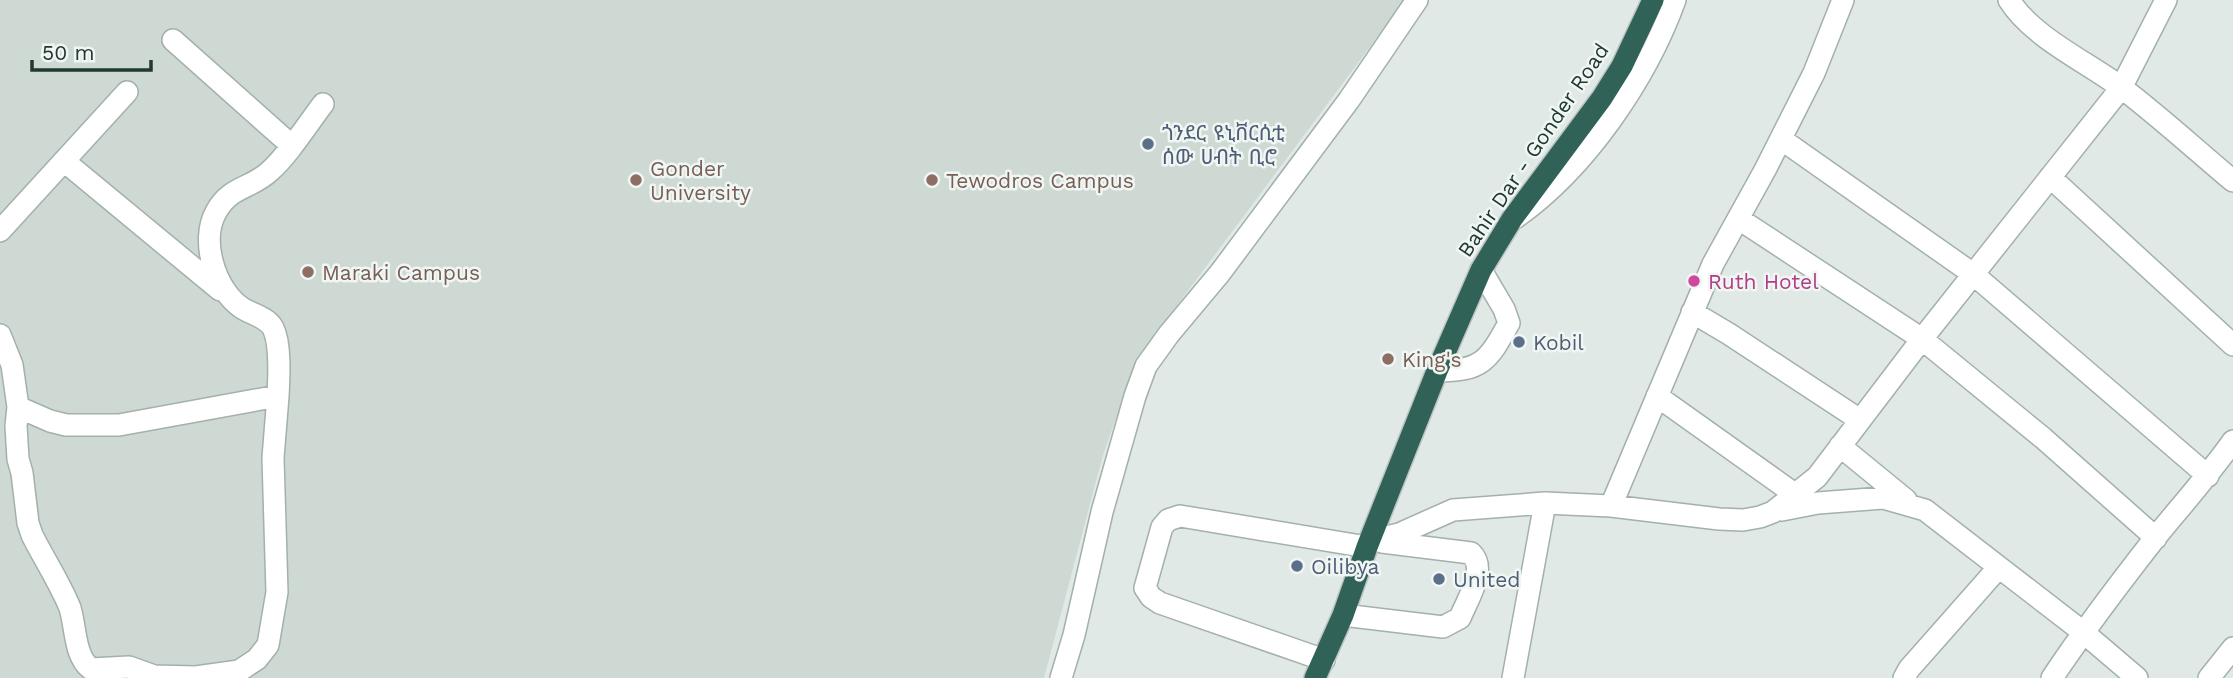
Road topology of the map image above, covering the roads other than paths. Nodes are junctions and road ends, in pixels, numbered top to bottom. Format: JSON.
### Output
{"nodes":[{"id":1,"x":1417,"y":0,"type":"edge"},
{"id":2,"x":1653,"y":0,"type":"edge"},
{"id":3,"x":1675,"y":0,"type":"edge"},
{"id":4,"x":1843,"y":0,"type":"edge"},
{"id":5,"x":2008,"y":0,"type":"edge"},
{"id":6,"x":2166,"y":0,"type":"edge"},
{"id":7,"x":173,"y":40,"type":"dead end"},
{"id":8,"x":2122,"y":88,"type":"junction"},
{"id":9,"x":127,"y":92,"type":"dead end"},
{"id":10,"x":323,"y":104,"type":"dead end"},
{"id":11,"x":1781,"y":139,"type":"junction"},
{"id":12,"x":291,"y":145,"type":"junction"},
{"id":13,"x":64,"y":161,"type":"junction"},
{"id":14,"x":2050,"y":177,"type":"junction"},
{"id":15,"x":2233,"y":181,"type":"edge"},
{"id":16,"x":1512,"y":219,"type":"junction"},
{"id":17,"x":1739,"y":219,"type":"junction"},
{"id":18,"x":0,"y":231,"type":"edge"},
{"id":19,"x":1480,"y":270,"type":"junction"},
{"id":20,"x":1973,"y":274,"type":"junction"},
{"id":21,"x":228,"y":295,"type":"junction"},
{"id":22,"x":1692,"y":312,"type":"junction"},
{"id":23,"x":0,"y":335,"type":"edge"},
{"id":24,"x":1922,"y":339,"type":"junction"},
{"id":25,"x":2233,"y":345,"type":"edge"},
{"id":26,"x":1437,"y":370,"type":"junction"},
{"id":27,"x":278,"y":396,"type":"junction"},
{"id":28,"x":1657,"y":396,"type":"junction"},
{"id":29,"x":18,"y":407,"type":"junction"},
{"id":30,"x":1860,"y":420,"type":"junction"},
{"id":31,"x":2233,"y":441,"type":"edge"},
{"id":32,"x":1840,"y":446,"type":"junction"},
{"id":33,"x":2208,"y":476,"type":"junction"},
{"id":34,"x":1796,"y":495,"type":"junction"},
{"id":35,"x":1545,"y":503,"type":"junction"},
{"id":36,"x":1611,"y":506,"type":"junction"},
{"id":37,"x":1916,"y":508,"type":"junction"},
{"id":38,"x":1773,"y":512,"type":"junction"},
{"id":39,"x":2156,"y":538,"type":"junction"},
{"id":40,"x":1368,"y":544,"type":"junction"},
{"id":41,"x":2000,"y":567,"type":"junction"},
{"id":42,"x":1343,"y":615,"type":"junction"},
{"id":43,"x":2083,"y":632,"type":"junction"},
{"id":44,"x":2233,"y":648,"type":"edge"},
{"id":45,"x":1320,"y":669,"type":"edge"},
{"id":46,"x":77,"y":671,"type":"edge"},
{"id":47,"x":1061,"y":678,"type":"edge"},
{"id":48,"x":1513,"y":678,"type":"edge"},
{"id":49,"x":1904,"y":678,"type":"edge"},
{"id":50,"x":2052,"y":678,"type":"edge"},
{"id":51,"x":2137,"y":678,"type":"edge"},
{"id":52,"x":2209,"y":678,"type":"edge"}],
"edges":[{"from":1,"to":47,"type":"street"},
{"from":2,"to":16,"type":"highway","name":"Bahir Dar - Gonder Road"},
{"from":3,"to":16,"type":"street"},
{"from":4,"to":11,"type":"street"},
{"from":5,"to":8,"type":"street"},
{"from":6,"to":8,"type":"street"},
{"from":7,"to":12,"type":"street"},
{"from":8,"to":14,"type":"street"},
{"from":8,"to":15,"type":"street"},
{"from":9,"to":13,"type":"street"},
{"from":10,"to":12,"type":"street"},
{"from":11,"to":17,"type":"street"},
{"from":11,"to":20,"type":"street"},
{"from":12,"to":21,"type":"street"},
{"from":13,"to":18,"type":"street"},
{"from":13,"to":21,"type":"street"},
{"from":14,"to":20,"type":"street"},
{"from":14,"to":25,"type":"street"},
{"from":16,"to":19,"type":"highway","name":"Bahir Dar - Gonder Road"},
{"from":17,"to":22,"type":"street"},
{"from":17,"to":24,"type":"street"},
{"from":19,"to":26,"type":"highway","name":"Bahir Dar - Gonder Road"},
{"from":19,"to":26,"type":"street"},
{"from":20,"to":24,"type":"street"},
{"from":20,"to":33,"type":"street"},
{"from":21,"to":27,"type":"street"},
{"from":22,"to":28,"type":"street"},
{"from":22,"to":30,"type":"street"},
{"from":23,"to":29,"type":"street"},
{"from":24,"to":30,"type":"street"},
{"from":24,"to":39,"type":"street"},
{"from":26,"to":40,"type":"highway","name":"Bahir Dar - Gonder Road"},
{"from":27,"to":29,"type":"street"},
{"from":27,"to":46,"type":"street"},
{"from":28,"to":34,"type":"street"},
{"from":28,"to":36,"type":"street"},
{"from":29,"to":46,"type":"street"},
{"from":30,"to":32,"type":"street"},
{"from":31,"to":33,"type":"street"},
{"from":32,"to":34,"type":"street"},
{"from":32,"to":37,"type":"street"},
{"from":33,"to":39,"type":"street"},
{"from":34,"to":38,"type":"street"},
{"from":35,"to":36,"type":"street"},
{"from":35,"to":40,"type":"street"},
{"from":35,"to":48,"type":"street"},
{"from":36,"to":38,"type":"street"},
{"from":37,"to":38,"type":"street"},
{"from":37,"to":41,"type":"street"},
{"from":39,"to":43,"type":"street"},
{"from":40,"to":42,"type":"highway","name":"Bahir Dar - Gonder Road"},
{"from":40,"to":42,"type":"street"},
{"from":40,"to":45,"type":"street"},
{"from":41,"to":43,"type":"street"},
{"from":41,"to":49,"type":"street"},
{"from":42,"to":45,"type":"highway","name":"Bahir Dar - Gonder Road"},
{"from":43,"to":50,"type":"street"},
{"from":43,"to":51,"type":"street"},
{"from":44,"to":52,"type":"street"}]}
